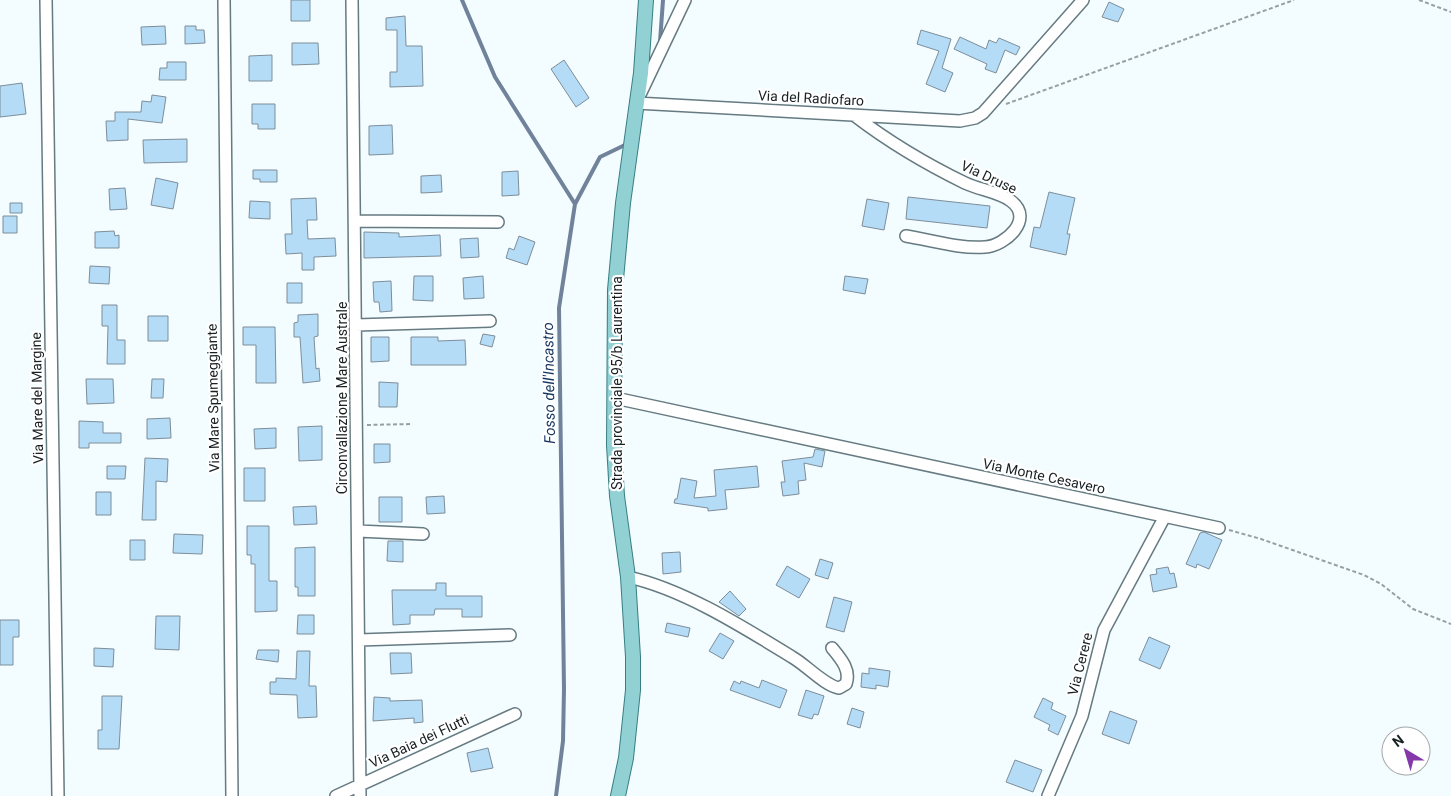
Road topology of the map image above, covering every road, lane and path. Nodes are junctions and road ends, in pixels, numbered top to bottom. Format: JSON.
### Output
{"nodes":[{"id":1,"x":46,"y":0,"type":"edge"},
{"id":2,"x":224,"y":0,"type":"edge"},
{"id":3,"x":352,"y":0,"type":"edge"},
{"id":4,"x":646,"y":0,"type":"edge"},
{"id":5,"x":686,"y":0,"type":"edge"},
{"id":6,"x":1083,"y":0,"type":"edge"},
{"id":7,"x":1294,"y":0,"type":"edge"},
{"id":8,"x":1420,"y":0,"type":"edge"},
{"id":9,"x":1451,"y":12,"type":"edge"},
{"id":10,"x":636,"y":103,"type":"junction"},
{"id":11,"x":983,"y":113,"type":"junction"},
{"id":12,"x":855,"y":116,"type":"junction"},
{"id":13,"x":356,"y":221,"type":"junction"},
{"id":14,"x":498,"y":222,"type":"dead end"},
{"id":15,"x":906,"y":236,"type":"dead end"},
{"id":16,"x":490,"y":321,"type":"dead end"},
{"id":17,"x":356,"y":325,"type":"junction"},
{"id":18,"x":615,"y":398,"type":"junction"},
{"id":19,"x":412,"y":424,"type":"dead end"},
{"id":20,"x":357,"y":425,"type":"junction"},
{"id":21,"x":1164,"y":518,"type":"junction"},
{"id":22,"x":1219,"y":528,"type":"joint"},
{"id":23,"x":358,"y":531,"type":"junction"},
{"id":24,"x":423,"y":534,"type":"dead end"},
{"id":25,"x":628,"y":577,"type":"junction"},
{"id":26,"x":1451,"y":624,"type":"edge"},
{"id":27,"x":510,"y":635,"type":"dead end"},
{"id":28,"x":359,"y":640,"type":"junction"},
{"id":29,"x":832,"y":648,"type":"dead end"},
{"id":30,"x":515,"y":714,"type":"dead end"},
{"id":31,"x":360,"y":790,"type":"edge"},
{"id":32,"x":58,"y":796,"type":"edge"},
{"id":33,"x":232,"y":796,"type":"edge"},
{"id":34,"x":336,"y":796,"type":"edge"},
{"id":35,"x":618,"y":796,"type":"edge"},
{"id":36,"x":1048,"y":796,"type":"edge"}],
"edges":[{"from":1,"to":32,"type":"street","name":"Via Mare del Margine"},
{"from":2,"to":33,"type":"street","name":"Via Mare Spumeggiante"},
{"from":3,"to":13,"type":"street","name":"Circonvallazione Mare Australe"},
{"from":4,"to":10,"type":"main road","name":"Strada provinciale 95/b Laurentina"},
{"from":5,"to":10,"type":"street"},
{"from":6,"to":11,"type":"street","name":"Via del Radiofaro"},
{"from":7,"to":11,"type":"path"},
{"from":8,"to":9,"type":"path"},
{"from":10,"to":12,"type":"street","name":"Via del Radiofaro"},
{"from":10,"to":18,"type":"main road","name":"Strada provinciale 95/b Laurentina"},
{"from":11,"to":12,"type":"street","name":"Via del Radiofaro"},
{"from":12,"to":15,"type":"street","name":"Via Druse"},
{"from":13,"to":14,"type":"street"},
{"from":13,"to":17,"type":"street","name":"Circonvallazione Mare Australe"},
{"from":16,"to":17,"type":"street"},
{"from":17,"to":20,"type":"street","name":"Circonvallazione Mare Australe"},
{"from":18,"to":21,"type":"street","name":"Via Monte Cesavero"},
{"from":18,"to":25,"type":"main road","name":"Strada provinciale 95/b Laurentina"},
{"from":19,"to":20,"type":"path"},
{"from":20,"to":23,"type":"street","name":"Circonvallazione Mare Australe"},
{"from":21,"to":22,"type":"street","name":"Via Monte Cesavero"},
{"from":21,"to":36,"type":"street","name":"Via Cerere"},
{"from":22,"to":26,"type":"path"},
{"from":23,"to":24,"type":"street"},
{"from":23,"to":28,"type":"street","name":"Circonvallazione Mare Australe"},
{"from":25,"to":29,"type":"street"},
{"from":25,"to":35,"type":"main road","name":"Strada provinciale 95/b Laurentina"},
{"from":27,"to":28,"type":"street"},
{"from":28,"to":31,"type":"street","name":"Circonvallazione Mare Australe"},
{"from":30,"to":31,"type":"street","name":"Via Baia dei Flutti"},
{"from":31,"to":34,"type":"street","name":"Via Baia dei Flutti"}]}
